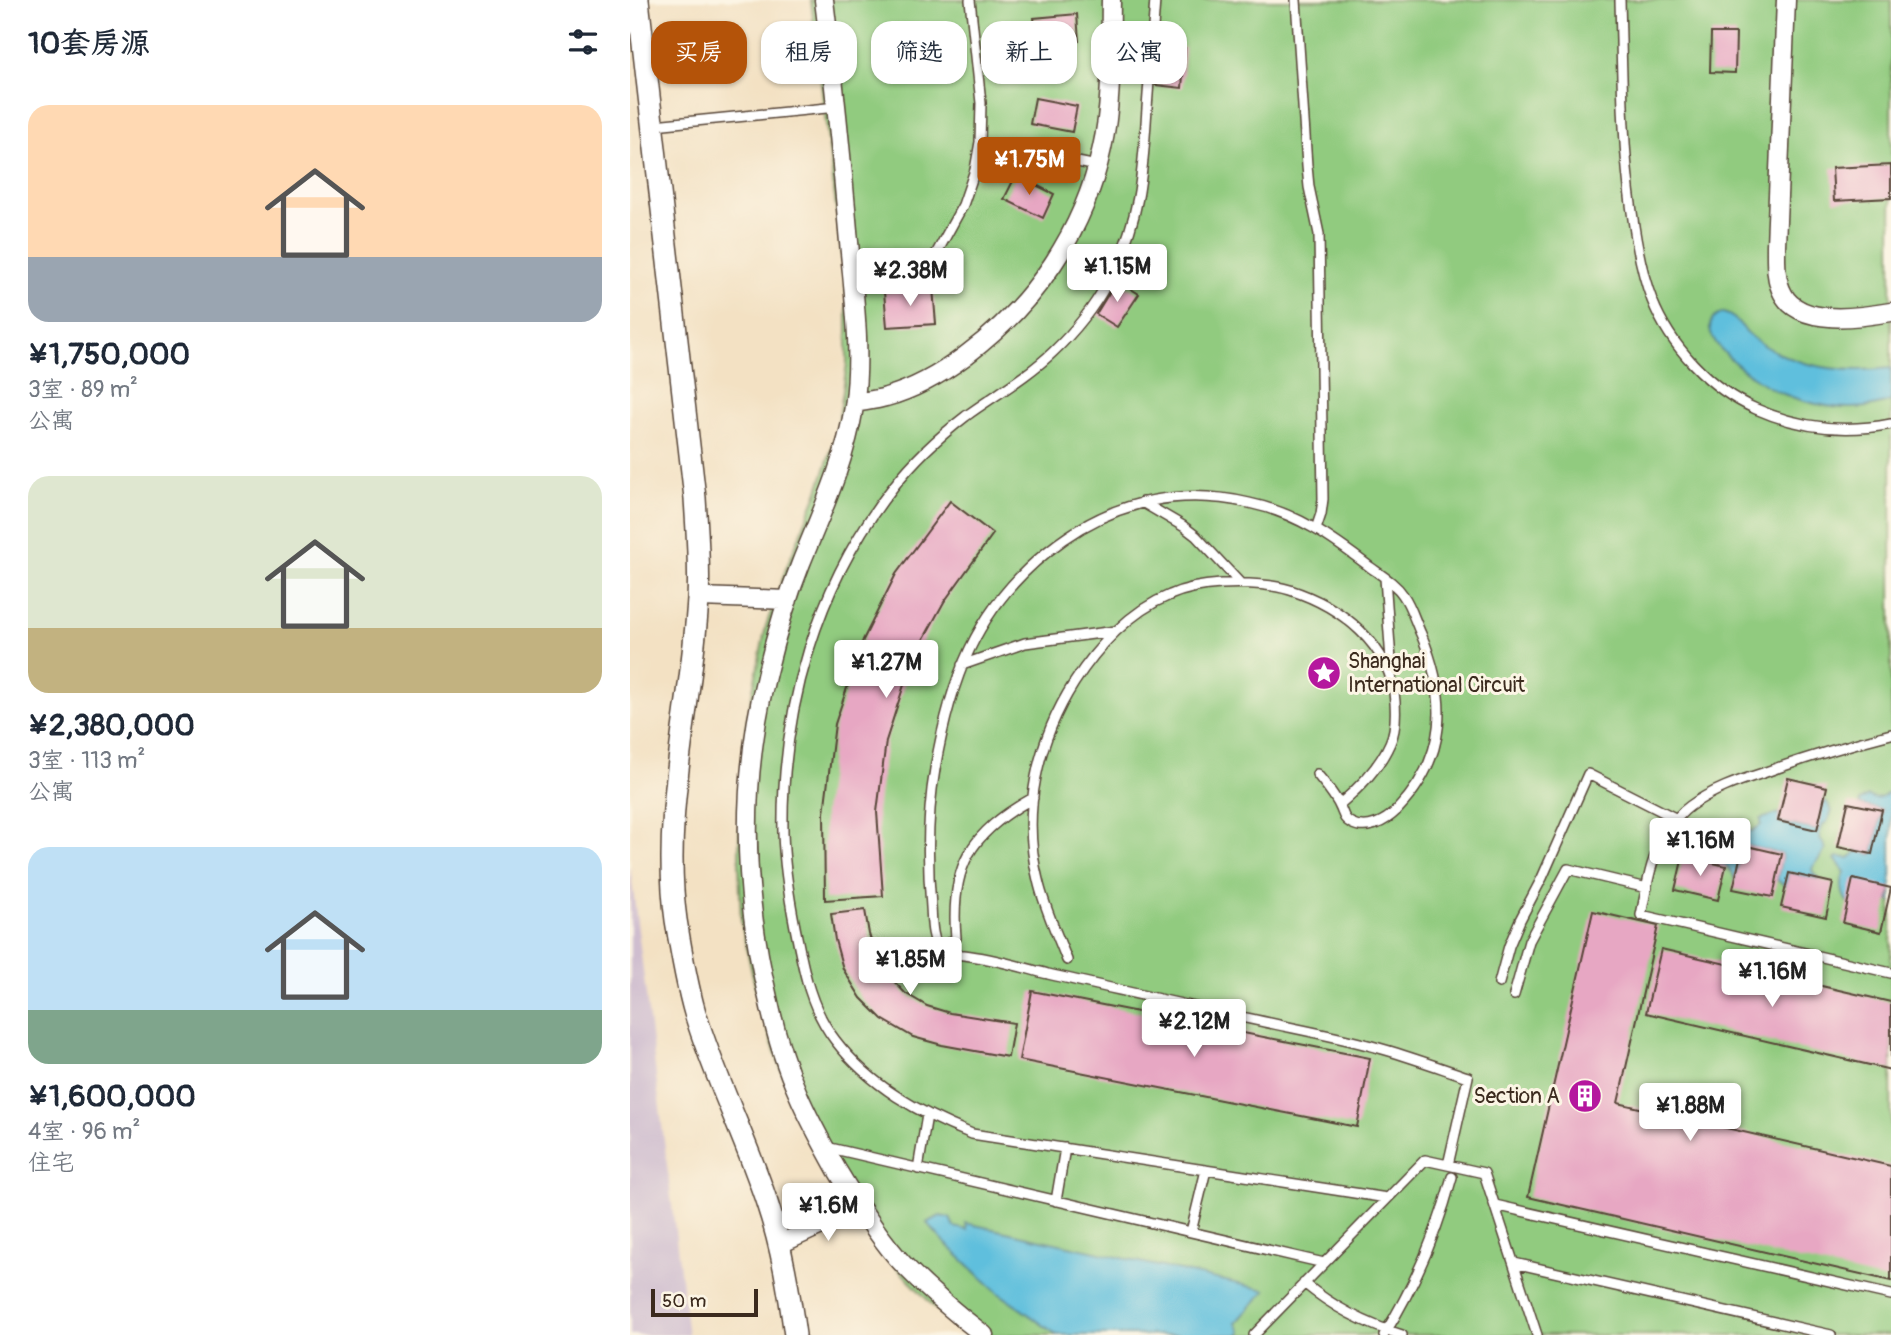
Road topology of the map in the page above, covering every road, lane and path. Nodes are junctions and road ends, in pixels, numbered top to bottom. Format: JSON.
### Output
{"nodes":[{"id":1,"x":638,"y":0,"type":"edge"},
{"id":2,"x":824,"y":0,"type":"edge"},
{"id":3,"x":970,"y":0,"type":"edge"},
{"id":4,"x":1111,"y":0,"type":"edge"},
{"id":5,"x":1154,"y":0,"type":"edge"},
{"id":6,"x":1296,"y":0,"type":"edge"},
{"id":7,"x":1620,"y":0,"type":"edge"},
{"id":8,"x":1786,"y":0,"type":"edge"},
{"id":9,"x":837,"y":107,"type":"junction"},
{"id":10,"x":653,"y":125,"type":"junction"},
{"id":11,"x":980,"y":142,"type":"junction"},
{"id":12,"x":1097,"y":166,"type":"junction"},
{"id":13,"x":853,"y":282,"type":"junction"},
{"id":14,"x":1891,"y":312,"type":"edge"},
{"id":15,"x":855,"y":403,"type":"junction"},
{"id":16,"x":1891,"y":424,"type":"edge"},
{"id":17,"x":1142,"y":502,"type":"junction"},
{"id":18,"x":1316,"y":528,"type":"junction"},
{"id":19,"x":1385,"y":578,"type":"junction"},
{"id":20,"x":1240,"y":583,"type":"junction"},
{"id":21,"x":699,"y":597,"type":"junction"},
{"id":22,"x":788,"y":600,"type":"junction"},
{"id":23,"x":1117,"y":631,"type":"junction"},
{"id":24,"x":962,"y":665,"type":"junction"},
{"id":25,"x":1392,"y":680,"type":"junction"},
{"id":26,"x":1891,"y":734,"type":"edge"},
{"id":27,"x":1317,"y":774,"type":"dead end"},
{"id":28,"x":1033,"y":798,"type":"junction"},
{"id":29,"x":1340,"y":804,"type":"junction"},
{"id":30,"x":1677,"y":819,"type":"junction"},
{"id":31,"x":1647,"y":888,"type":"junction"},
{"id":32,"x":940,"y":950,"type":"junction"},
{"id":33,"x":1067,"y":960,"type":"dead end"},
{"id":34,"x":1891,"y":974,"type":"edge"},
{"id":35,"x":1499,"y":983,"type":"dead end"},
{"id":36,"x":1514,"y":995,"type":"dead end"},
{"id":37,"x":928,"y":1115,"type":"junction"},
{"id":38,"x":824,"y":1147,"type":"junction"},
{"id":39,"x":1065,"y":1148,"type":"junction"},
{"id":40,"x":1448,"y":1165,"type":"junction"},
{"id":41,"x":918,"y":1169,"type":"junction"},
{"id":42,"x":1206,"y":1170,"type":"junction"},
{"id":43,"x":1452,"y":1177,"type":"dead end"},
{"id":44,"x":1387,"y":1198,"type":"junction"},
{"id":45,"x":1056,"y":1201,"type":"junction"},
{"id":46,"x":1495,"y":1205,"type":"junction"},
{"id":47,"x":860,"y":1207,"type":"junction"},
{"id":48,"x":1191,"y":1232,"type":"junction"},
{"id":49,"x":780,"y":1244,"type":"junction"},
{"id":50,"x":1324,"y":1263,"type":"junction"},
{"id":51,"x":1514,"y":1264,"type":"junction"},
{"id":52,"x":1304,"y":1283,"type":"junction"},
{"id":53,"x":1891,"y":1295,"type":"edge"},
{"id":54,"x":1386,"y":1333,"type":"edge"},
{"id":55,"x":795,"y":1335,"type":"edge"},
{"id":56,"x":984,"y":1335,"type":"edge"},
{"id":57,"x":1254,"y":1335,"type":"edge"},
{"id":58,"x":1402,"y":1335,"type":"edge"},
{"id":59,"x":1537,"y":1335,"type":"edge"},
{"id":60,"x":1831,"y":1335,"type":"edge"}],
"edges":[{"from":1,"to":10,"type":"street"},
{"from":2,"to":9,"type":"street"},
{"from":3,"to":11,"type":"lane"},
{"from":4,"to":12,"type":"street"},
{"from":5,"to":37,"type":"lane"},
{"from":6,"to":18,"type":"lane"},
{"from":7,"to":16,"type":"lane"},
{"from":8,"to":14,"type":"street"},
{"from":9,"to":10,"type":"lane"},
{"from":9,"to":13,"type":"street"},
{"from":10,"to":21,"type":"street"},
{"from":11,"to":12,"type":"lane"},
{"from":11,"to":13,"type":"lane"},
{"from":12,"to":15,"type":"street"},
{"from":13,"to":15,"type":"street"},
{"from":15,"to":22,"type":"street"},
{"from":17,"to":18,"type":"lane"},
{"from":17,"to":20,"type":"lane"},
{"from":17,"to":24,"type":"lane"},
{"from":18,"to":19,"type":"lane"},
{"from":19,"to":25,"type":"lane"},
{"from":19,"to":29,"type":"lane"},
{"from":20,"to":23,"type":"lane"},
{"from":20,"to":25,"type":"lane"},
{"from":21,"to":22,"type":"street"},
{"from":21,"to":49,"type":"street"},
{"from":22,"to":38,"type":"street"},
{"from":23,"to":24,"type":"lane"},
{"from":23,"to":28,"type":"lane"},
{"from":24,"to":32,"type":"lane"},
{"from":25,"to":29,"type":"lane"},
{"from":26,"to":30,"type":"lane"},
{"from":27,"to":29,"type":"lane"},
{"from":28,"to":32,"type":"lane"},
{"from":28,"to":33,"type":"lane"},
{"from":30,"to":31,"type":"lane"},
{"from":30,"to":35,"type":"lane"},
{"from":31,"to":34,"type":"lane"},
{"from":31,"to":36,"type":"lane"},
{"from":32,"to":40,"type":"lane"},
{"from":37,"to":39,"type":"lane"},
{"from":37,"to":41,"type":"lane"},
{"from":38,"to":41,"type":"lane"},
{"from":38,"to":47,"type":"street"},
{"from":39,"to":42,"type":"lane"},
{"from":39,"to":45,"type":"lane"},
{"from":40,"to":44,"type":"lane"},
{"from":40,"to":46,"type":"lane"},
{"from":41,"to":45,"type":"lane"},
{"from":42,"to":44,"type":"lane"},
{"from":42,"to":48,"type":"lane"},
{"from":43,"to":54,"type":"lane"},
{"from":44,"to":50,"type":"lane"},
{"from":45,"to":48,"type":"lane"},
{"from":46,"to":51,"type":"lane"},
{"from":46,"to":53,"type":"lane"},
{"from":47,"to":49,"type":"street"},
{"from":47,"to":56,"type":"street"},
{"from":48,"to":50,"type":"lane"},
{"from":49,"to":55,"type":"street"},
{"from":50,"to":52,"type":"lane"},
{"from":51,"to":59,"type":"lane"},
{"from":51,"to":60,"type":"lane"},
{"from":52,"to":54,"type":"lane"},
{"from":52,"to":57,"type":"lane"},
{"from":54,"to":58,"type":"lane"}]}
